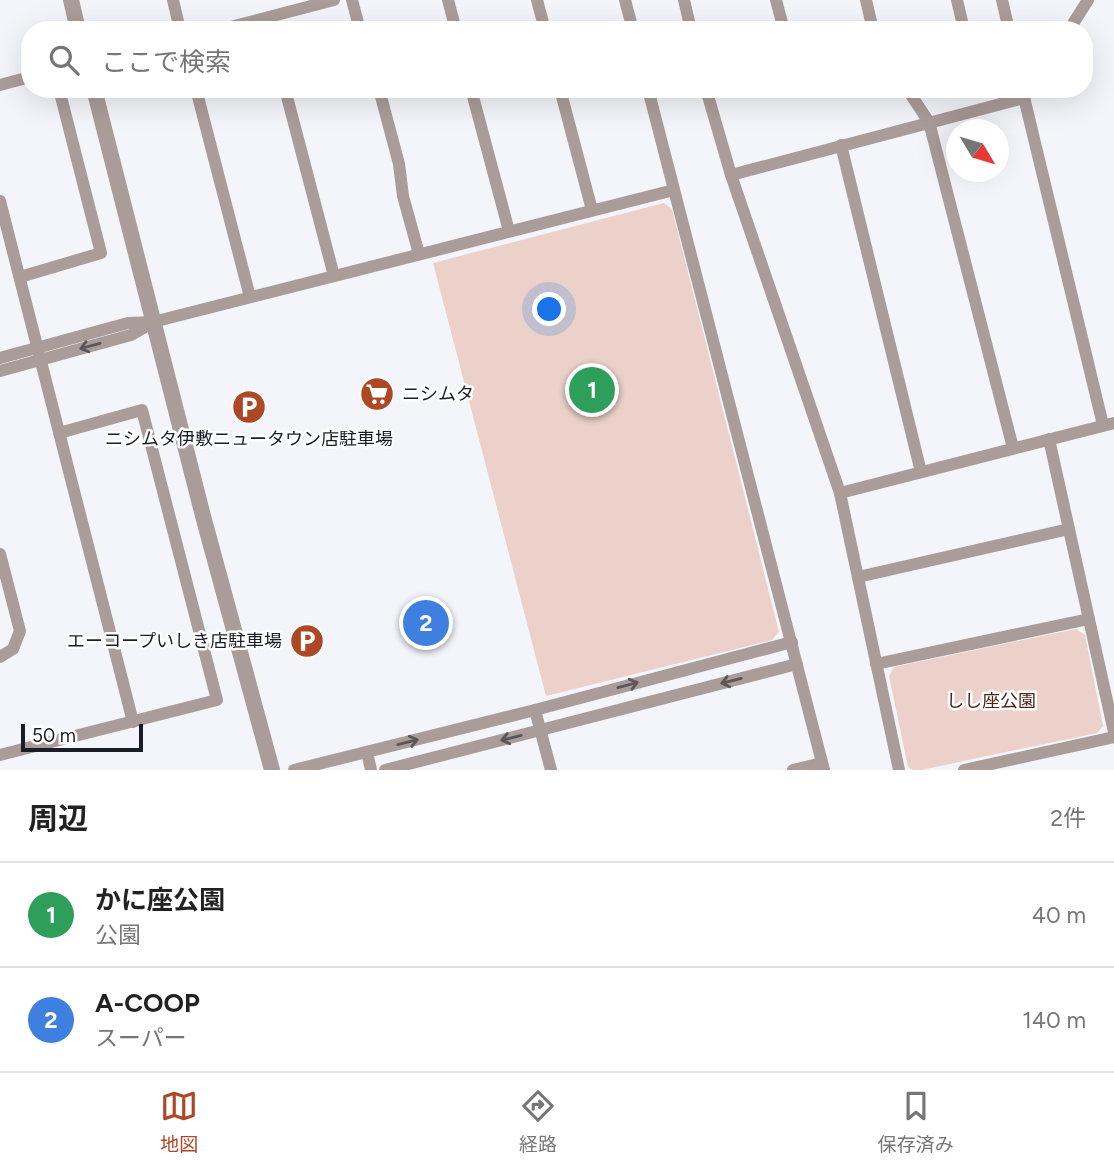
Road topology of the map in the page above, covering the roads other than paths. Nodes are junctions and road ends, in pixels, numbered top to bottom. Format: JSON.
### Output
{"nodes":[{"id":1,"x":71,"y":0,"type":"edge"},
{"id":2,"x":173,"y":0,"type":"edge"},
{"id":3,"x":334,"y":0,"type":"edge"},
{"id":4,"x":352,"y":0,"type":"edge"},
{"id":5,"x":448,"y":0,"type":"edge"},
{"id":6,"x":537,"y":0,"type":"edge"},
{"id":7,"x":625,"y":0,"type":"edge"},
{"id":8,"x":684,"y":0,"type":"edge"},
{"id":9,"x":776,"y":0,"type":"edge"},
{"id":10,"x":866,"y":0,"type":"edge"},
{"id":11,"x":957,"y":0,"type":"edge"},
{"id":12,"x":1002,"y":0,"type":"edge"},
{"id":13,"x":1088,"y":0,"type":"edge"},
{"id":14,"x":76,"y":21,"type":"edge"},
{"id":15,"x":178,"y":21,"type":"edge"},
{"id":16,"x":275,"y":21,"type":"edge"},
{"id":17,"x":358,"y":21,"type":"edge"},
{"id":18,"x":454,"y":21,"type":"edge"},
{"id":19,"x":543,"y":21,"type":"edge"},
{"id":20,"x":631,"y":21,"type":"edge"},
{"id":21,"x":689,"y":21,"type":"edge"},
{"id":22,"x":782,"y":21,"type":"edge"},
{"id":23,"x":871,"y":21,"type":"edge"},
{"id":24,"x":962,"y":21,"type":"edge"},
{"id":25,"x":1007,"y":21,"type":"edge"},
{"id":26,"x":1075,"y":21,"type":"edge"},
{"id":27,"x":21,"y":79,"type":"edge"},
{"id":28,"x":0,"y":85,"type":"edge"},
{"id":29,"x":61,"y":98,"type":"edge"},
{"id":30,"x":96,"y":98,"type":"edge"},
{"id":31,"x":198,"y":98,"type":"edge"},
{"id":32,"x":287,"y":98,"type":"edge"},
{"id":33,"x":382,"y":98,"type":"edge"},
{"id":34,"x":473,"y":98,"type":"edge"},
{"id":35,"x":562,"y":98,"type":"edge"},
{"id":36,"x":650,"y":98,"type":"edge"},
{"id":37,"x":711,"y":98,"type":"edge"},
{"id":38,"x":913,"y":98,"type":"edge"},
{"id":39,"x":1007,"y":98,"type":"edge"},
{"id":40,"x":1028,"y":98,"type":"edge"},
{"id":41,"x":929,"y":122,"type":"junction"},
{"id":42,"x":841,"y":145,"type":"junction"},
{"id":43,"x":731,"y":175,"type":"junction"},
{"id":44,"x":674,"y":190,"type":"junction"},
{"id":45,"x":0,"y":201,"type":"edge"},
{"id":46,"x":592,"y":210,"type":"junction"},
{"id":47,"x":509,"y":231,"type":"junction"},
{"id":48,"x":419,"y":254,"type":"junction"},
{"id":49,"x":20,"y":276,"type":"junction"},
{"id":50,"x":334,"y":276,"type":"junction"},
{"id":51,"x":250,"y":297,"type":"junction"},
{"id":52,"x":153,"y":322,"type":"junction"},
{"id":53,"x":40,"y":353,"type":"junction"},
{"id":54,"x":0,"y":358,"type":"edge"},
{"id":55,"x":0,"y":370,"type":"edge"},
{"id":56,"x":1109,"y":424,"type":"edge"},
{"id":57,"x":59,"y":433,"type":"junction"},
{"id":58,"x":1049,"y":439,"type":"junction"},
{"id":59,"x":1013,"y":448,"type":"junction"},
{"id":60,"x":921,"y":472,"type":"junction"},
{"id":61,"x":840,"y":493,"type":"junction"},
{"id":62,"x":1069,"y":529,"type":"junction"},
{"id":63,"x":0,"y":554,"type":"edge"},
{"id":64,"x":858,"y":577,"type":"junction"},
{"id":65,"x":1089,"y":620,"type":"junction"},
{"id":66,"x":792,"y":642,"type":"junction"},
{"id":67,"x":0,"y":657,"type":"edge"},
{"id":68,"x":797,"y":664,"type":"junction"},
{"id":69,"x":876,"y":664,"type":"junction"},
{"id":70,"x":535,"y":710,"type":"junction"},
{"id":71,"x":133,"y":722,"type":"junction"},
{"id":72,"x":541,"y":730,"type":"junction"},
{"id":73,"x":1114,"y":732,"type":"edge"},
{"id":74,"x":1114,"y":737,"type":"edge"},
{"id":75,"x":367,"y":752,"type":"junction"},
{"id":76,"x":0,"y":755,"type":"edge"},
{"id":77,"x":823,"y":766,"type":"edge"},
{"id":78,"x":272,"y":770,"type":"edge"},
{"id":79,"x":294,"y":770,"type":"edge"},
{"id":80,"x":371,"y":770,"type":"edge"},
{"id":81,"x":385,"y":770,"type":"edge"},
{"id":82,"x":551,"y":770,"type":"edge"},
{"id":83,"x":793,"y":770,"type":"edge"},
{"id":84,"x":898,"y":770,"type":"edge"},
{"id":85,"x":964,"y":770,"type":"edge"}],
"edges":[{"from":1,"to":14,"type":"street"},
{"from":2,"to":15,"type":"street"},
{"from":3,"to":16,"type":"street"},
{"from":4,"to":17,"type":"street"},
{"from":5,"to":18,"type":"street"},
{"from":6,"to":19,"type":"street"},
{"from":7,"to":20,"type":"street"},
{"from":8,"to":21,"type":"street"},
{"from":9,"to":22,"type":"street"},
{"from":10,"to":23,"type":"street"},
{"from":11,"to":24,"type":"street"},
{"from":12,"to":25,"type":"street"},
{"from":13,"to":26,"type":"street"},
{"from":27,"to":28,"type":"street"},
{"from":29,"to":49,"type":"street"},
{"from":30,"to":52,"type":"street"},
{"from":31,"to":51,"type":"street"},
{"from":32,"to":50,"type":"street"},
{"from":33,"to":48,"type":"street"},
{"from":34,"to":47,"type":"street"},
{"from":35,"to":46,"type":"street"},
{"from":36,"to":44,"type":"street"},
{"from":37,"to":43,"type":"street"},
{"from":38,"to":41,"type":"street"},
{"from":39,"to":41,"type":"street"},
{"from":40,"to":56,"type":"street"},
{"from":41,"to":42,"type":"street"},
{"from":41,"to":59,"type":"street"},
{"from":42,"to":43,"type":"street"},
{"from":42,"to":60,"type":"street"},
{"from":43,"to":61,"type":"street"},
{"from":44,"to":46,"type":"street"},
{"from":44,"to":66,"type":"street"},
{"from":45,"to":49,"type":"street"},
{"from":46,"to":47,"type":"street"},
{"from":47,"to":48,"type":"street"},
{"from":48,"to":50,"type":"street"},
{"from":49,"to":53,"type":"street"},
{"from":50,"to":51,"type":"street"},
{"from":51,"to":52,"type":"street"},
{"from":52,"to":53,"type":"street"},
{"from":52,"to":78,"type":"street"},
{"from":53,"to":54,"type":"street"},
{"from":53,"to":55,"type":"street"},
{"from":53,"to":57,"type":"street"},
{"from":56,"to":58,"type":"street"},
{"from":57,"to":71,"type":"street"},
{"from":57,"to":71,"type":"street"},
{"from":58,"to":59,"type":"street"},
{"from":58,"to":62,"type":"street"},
{"from":59,"to":60,"type":"street"},
{"from":60,"to":61,"type":"street"},
{"from":61,"to":64,"type":"street"},
{"from":62,"to":64,"type":"street"},
{"from":62,"to":65,"type":"street"},
{"from":63,"to":67,"type":"street"},
{"from":64,"to":69,"type":"street"},
{"from":65,"to":69,"type":"street"},
{"from":65,"to":73,"type":"street"},
{"from":66,"to":68,"type":"street"},
{"from":70,"to":66,"type":"street","one_way":true},
{"from":68,"to":72,"type":"street","one_way":true},
{"from":68,"to":77,"type":"street"},
{"from":69,"to":84,"type":"street"},
{"from":70,"to":72,"type":"street"},
{"from":75,"to":70,"type":"street","one_way":true},
{"from":71,"to":76,"type":"street"},
{"from":72,"to":81,"type":"street","one_way":true},
{"from":72,"to":82,"type":"street"},
{"from":74,"to":85,"type":"street"},
{"from":75,"to":79,"type":"street"},
{"from":75,"to":80,"type":"street"},
{"from":77,"to":83,"type":"street"}]}
